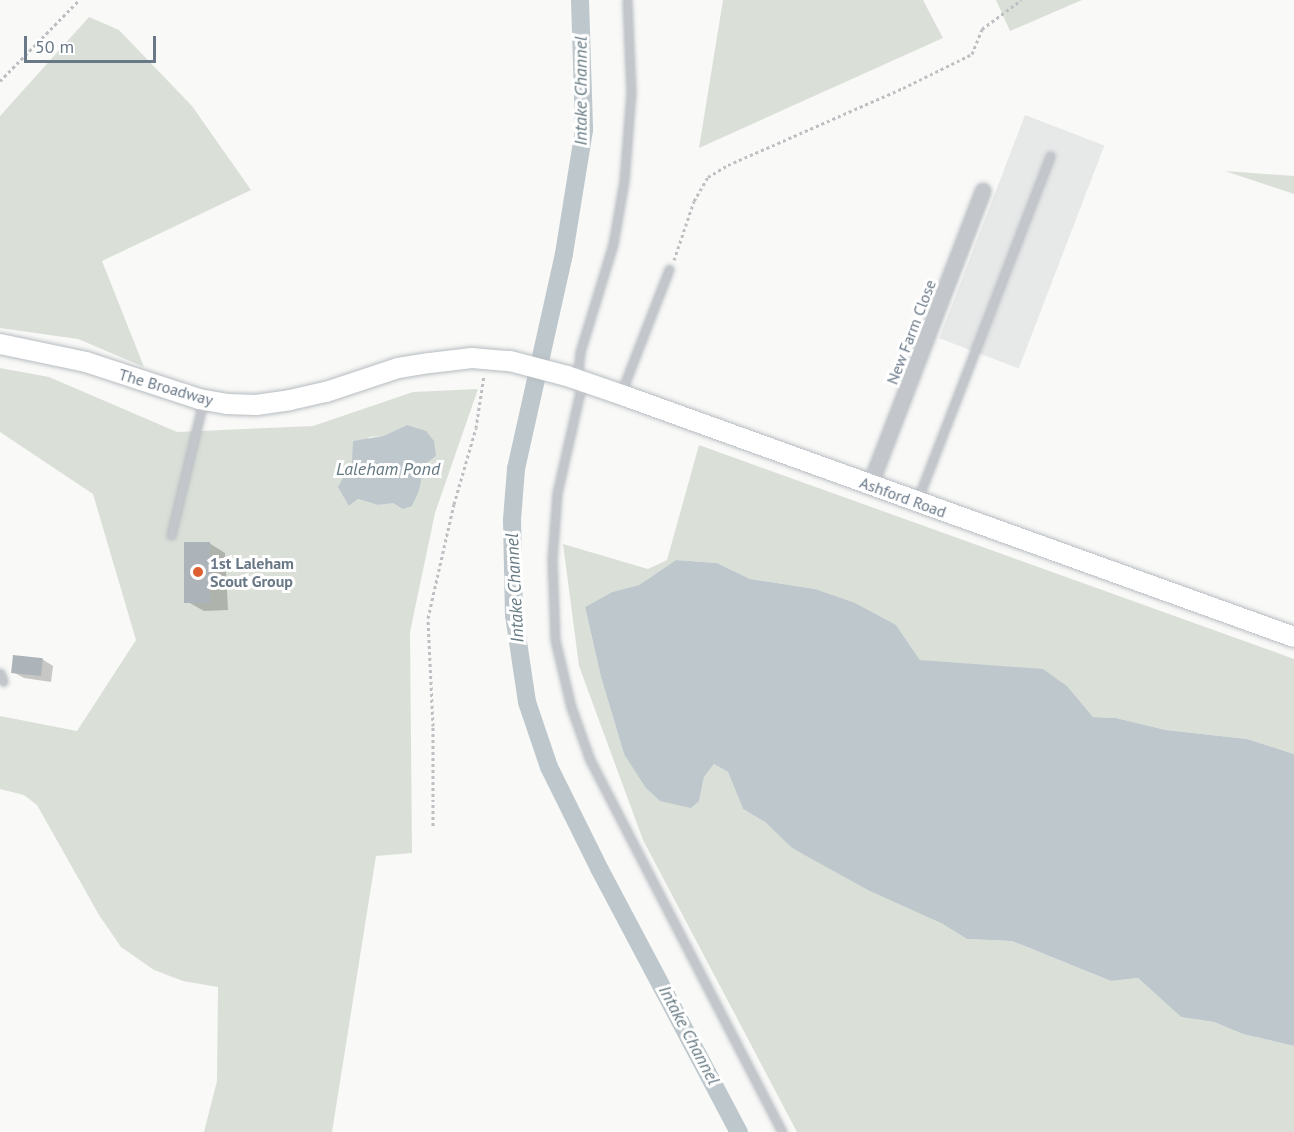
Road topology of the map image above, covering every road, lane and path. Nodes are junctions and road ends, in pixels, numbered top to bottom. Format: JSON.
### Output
{"nodes":[{"id":1,"x":79,"y":0,"type":"edge"},
{"id":2,"x":627,"y":0,"type":"edge"},
{"id":3,"x":1021,"y":0,"type":"edge"},
{"id":4,"x":0,"y":81,"type":"edge"},
{"id":5,"x":1050,"y":156,"type":"dead end"},
{"id":6,"x":983,"y":191,"type":"dead end"},
{"id":7,"x":669,"y":269,"type":"joint"},
{"id":8,"x":0,"y":344,"type":"edge"},
{"id":9,"x":486,"y":359,"type":"junction"},
{"id":10,"x":510,"y":361,"type":"joint"},
{"id":11,"x":575,"y":379,"type":"junction"},
{"id":12,"x":620,"y":394,"type":"junction"},
{"id":13,"x":203,"y":400,"type":"junction"},
{"id":14,"x":870,"y":486,"type":"junction"},
{"id":15,"x":916,"y":502,"type":"junction"},
{"id":16,"x":171,"y":535,"type":"dead end"},
{"id":17,"x":1294,"y":637,"type":"edge"},
{"id":18,"x":0,"y":673,"type":"edge"},
{"id":19,"x":3,"y":681,"type":"dead end"},
{"id":20,"x":433,"y":826,"type":"dead end"},
{"id":21,"x":782,"y":1132,"type":"edge"}],
"edges":[{"from":1,"to":4,"type":"path"},
{"from":2,"to":11,"type":"lane"},
{"from":3,"to":7,"type":"path"},
{"from":5,"to":15,"type":"lane"},
{"from":6,"to":14,"type":"street","name":"New Farm Close"},
{"from":7,"to":12,"type":"lane"},
{"from":8,"to":13,"type":"main road","name":"The Broadway"},
{"from":9,"to":10,"type":"main road","name":"The Broadway"},
{"from":9,"to":13,"type":"main road","name":"The Broadway"},
{"from":9,"to":20,"type":"path"},
{"from":10,"to":11,"type":"main road","name":"Ashford Road"},
{"from":11,"to":12,"type":"main road","name":"Ashford Road"},
{"from":11,"to":21,"type":"lane"},
{"from":12,"to":14,"type":"main road","name":"Ashford Road"},
{"from":13,"to":16,"type":"lane"},
{"from":14,"to":15,"type":"main road","name":"Ashford Road"},
{"from":15,"to":17,"type":"main road","name":"Ashford Road"},
{"from":18,"to":19,"type":"lane"}]}
